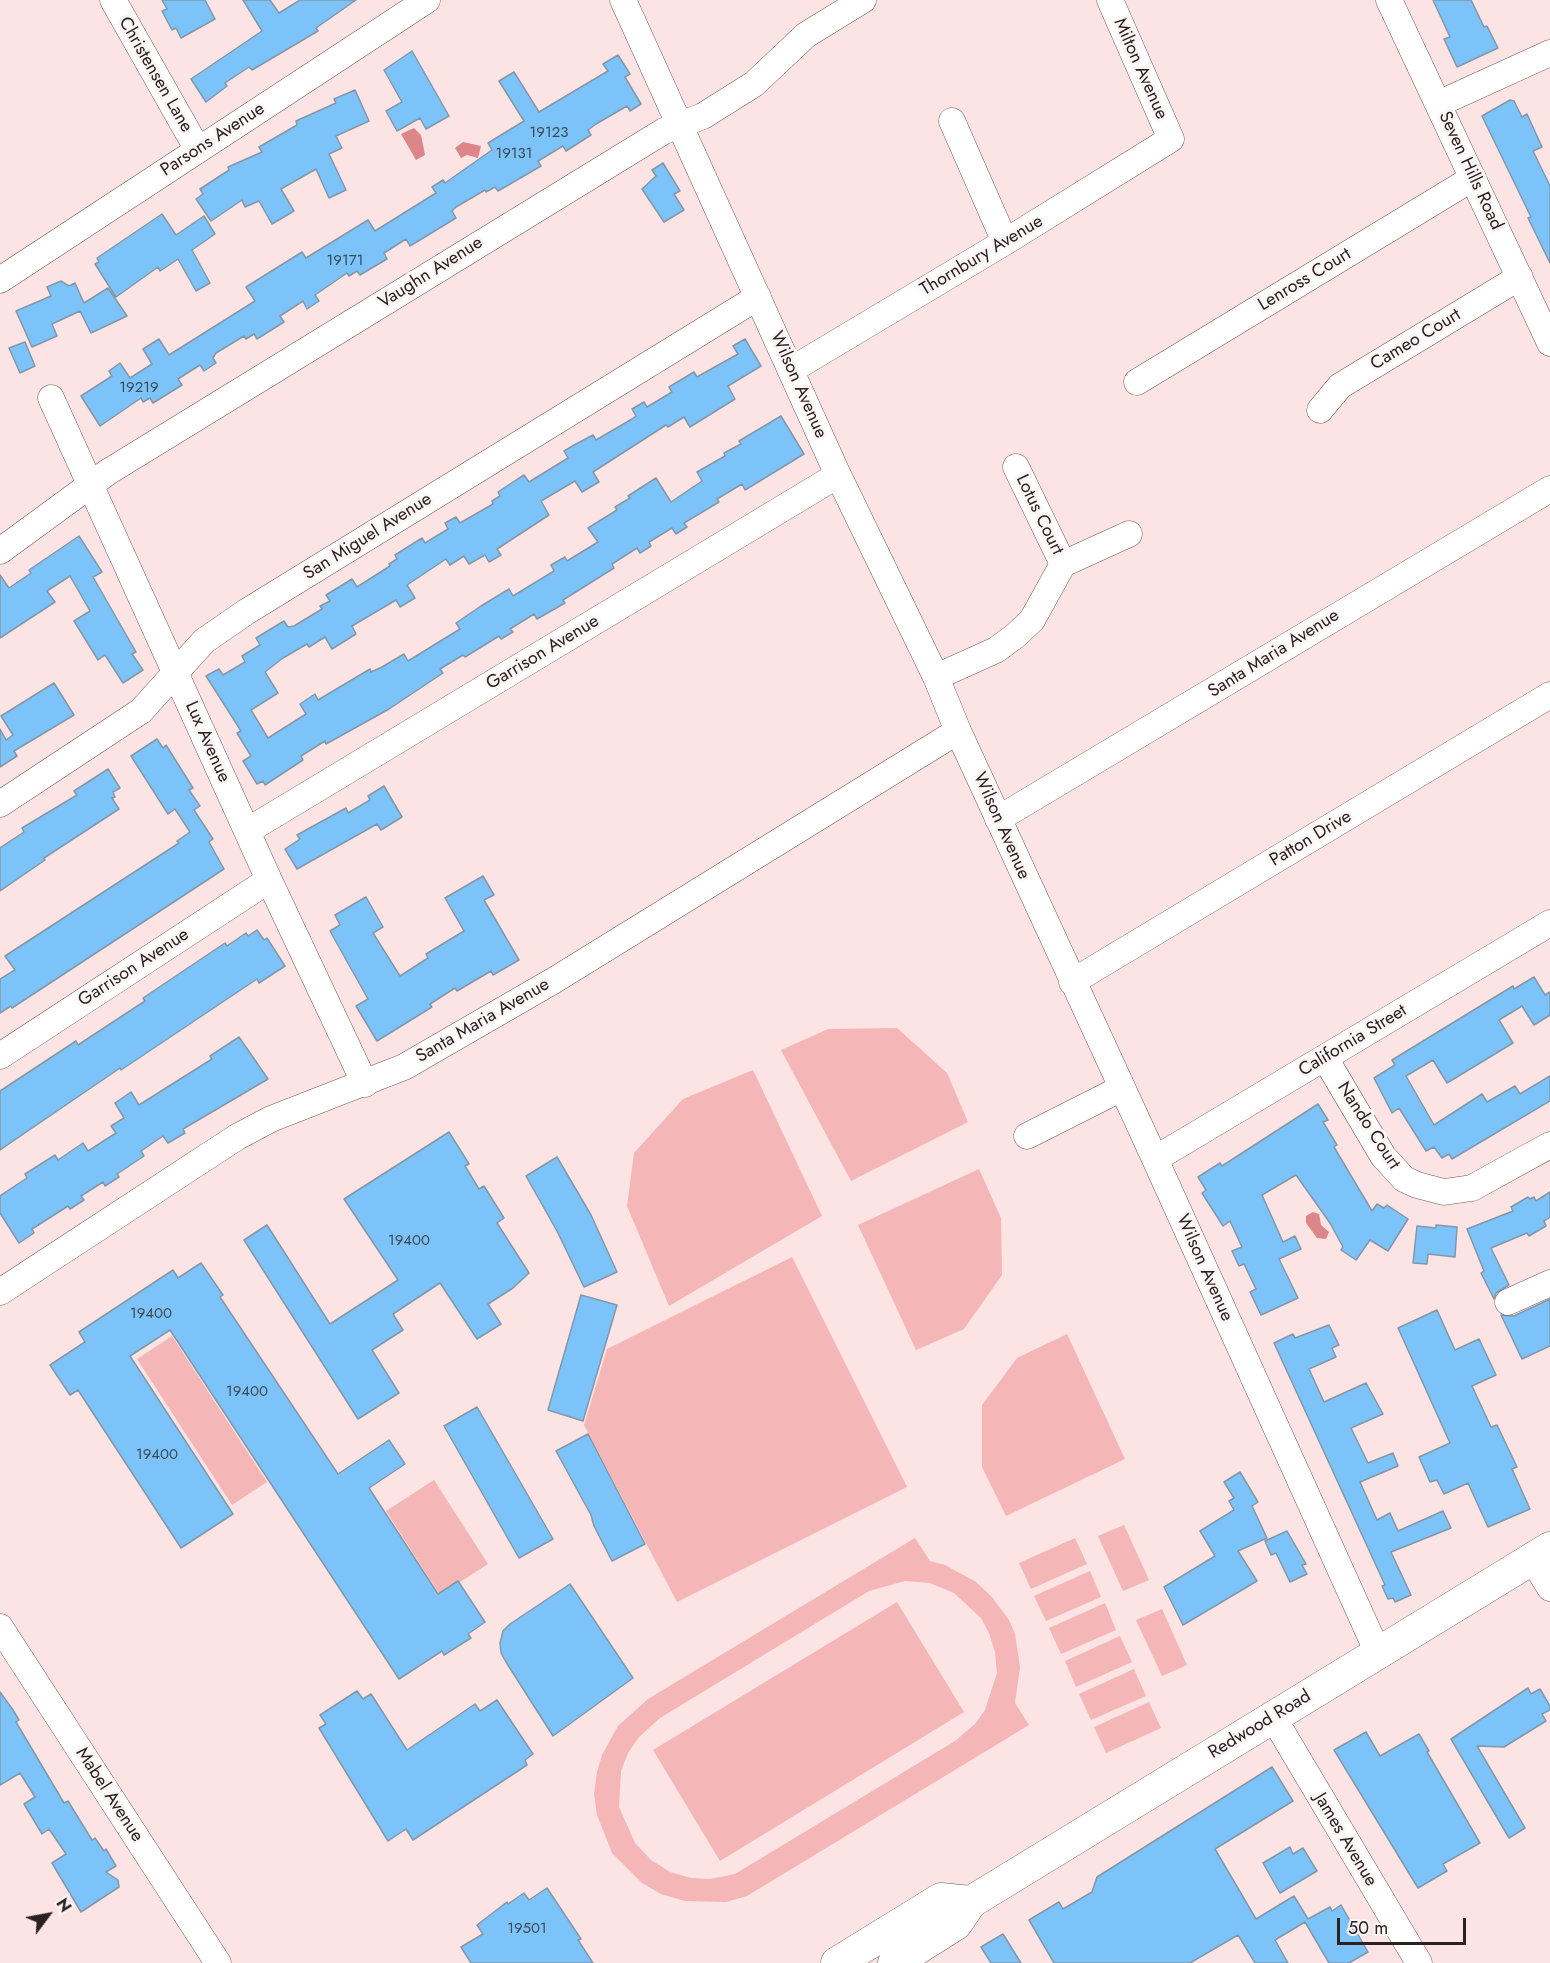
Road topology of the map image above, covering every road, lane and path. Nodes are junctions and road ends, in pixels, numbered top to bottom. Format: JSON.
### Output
{"nodes":[{"id":1,"x":113,"y":0,"type":"edge"},
{"id":2,"x":427,"y":0,"type":"edge"},
{"id":3,"x":623,"y":0,"type":"edge"},
{"id":4,"x":863,"y":0,"type":"edge"},
{"id":5,"x":1110,"y":0,"type":"edge"},
{"id":6,"x":1389,"y":0,"type":"edge"},
{"id":7,"x":1550,"y":53,"type":"edge"},
{"id":8,"x":1438,"y":104,"type":"junction"},
{"id":9,"x":952,"y":122,"type":"dead end"},
{"id":10,"x":679,"y":124,"type":"junction"},
{"id":11,"x":1171,"y":139,"type":"joint"},
{"id":12,"x":198,"y":150,"type":"junction"},
{"id":13,"x":1473,"y":178,"type":"junction"},
{"id":14,"x":1005,"y":242,"type":"junction"},
{"id":15,"x":1520,"y":278,"type":"junction"},
{"id":16,"x":0,"y":280,"type":"edge"},
{"id":17,"x":758,"y":297,"type":"junction"},
{"id":18,"x":1550,"y":343,"type":"edge"},
{"id":19,"x":791,"y":370,"type":"junction"},
{"id":20,"x":1137,"y":382,"type":"dead end"},
{"id":21,"x":51,"y":398,"type":"dead end"},
{"id":22,"x":1320,"y":410,"type":"dead end"},
{"id":23,"x":1016,"y":467,"type":"dead end"},
{"id":24,"x":838,"y":475,"type":"junction"},
{"id":25,"x":90,"y":483,"type":"junction"},
{"id":26,"x":1550,"y":489,"type":"edge"},
{"id":27,"x":1129,"y":534,"type":"dead end"},
{"id":28,"x":0,"y":551,"type":"edge"},
{"id":29,"x":1063,"y":564,"type":"junction"},
{"id":30,"x":175,"y":672,"type":"junction"},
{"id":31,"x":936,"y":677,"type":"junction"},
{"id":32,"x":1550,"y":695,"type":"edge"},
{"id":33,"x":958,"y":731,"type":"junction"},
{"id":34,"x":0,"y":804,"type":"edge"},
{"id":35,"x":998,"y":819,"type":"junction"},
{"id":36,"x":247,"y":831,"type":"junction"},
{"id":37,"x":269,"y":880,"type":"junction"},
{"id":38,"x":1550,"y":923,"type":"edge"},
{"id":39,"x":1072,"y":982,"type":"junction"},
{"id":40,"x":0,"y":1056,"type":"edge"},
{"id":41,"x":1325,"y":1058,"type":"junction"},
{"id":42,"x":365,"y":1084,"type":"junction"},
{"id":43,"x":1122,"y":1088,"type":"junction"},
{"id":44,"x":1027,"y":1136,"type":"dead end"},
{"id":45,"x":1550,"y":1145,"type":"edge"},
{"id":46,"x":1155,"y":1159,"type":"junction"},
{"id":47,"x":1550,"y":1283,"type":"edge"},
{"id":48,"x":0,"y":1292,"type":"edge"},
{"id":49,"x":1508,"y":1302,"type":"dead end"},
{"id":50,"x":1541,"y":1553,"type":"edge"},
{"id":51,"x":1550,"y":1588,"type":"edge"},
{"id":52,"x":0,"y":1627,"type":"edge"},
{"id":53,"x":1378,"y":1653,"type":"junction"},
{"id":54,"x":1273,"y":1718,"type":"junction"},
{"id":55,"x":971,"y":1902,"type":"junction"},
{"id":56,"x":218,"y":1963,"type":"edge"},
{"id":57,"x":837,"y":1963,"type":"edge"},
{"id":58,"x":894,"y":1963,"type":"edge"},
{"id":59,"x":1419,"y":1963,"type":"edge"}],
"edges":[{"from":1,"to":12,"type":"street","name":"Christensen Lane"},
{"from":2,"to":12,"type":"street","name":"Parsons Avenue"},
{"from":3,"to":10,"type":"street","name":"Wilson Avenue"},
{"from":4,"to":10,"type":"street","name":"Vaughn Avenue"},
{"from":5,"to":11,"type":"street","name":"Milton Avenue"},
{"from":6,"to":8,"type":"street","name":"Seven Hills Road"},
{"from":7,"to":8,"type":"street"},
{"from":8,"to":13,"type":"street","name":"Seven Hills Road"},
{"from":9,"to":14,"type":"street"},
{"from":10,"to":17,"type":"street","name":"Wilson Avenue"},
{"from":10,"to":25,"type":"street","name":"Vaughn Avenue"},
{"from":11,"to":14,"type":"street","name":"Thornbury Avenue"},
{"from":12,"to":16,"type":"street","name":"Parsons Avenue"},
{"from":13,"to":15,"type":"street","name":"Seven Hills Road"},
{"from":13,"to":20,"type":"street","name":"Lenross Court"},
{"from":14,"to":19,"type":"street","name":"Thornbury Avenue"},
{"from":15,"to":18,"type":"street","name":"Seven Hills Road"},
{"from":15,"to":22,"type":"street","name":"Cameo Court"},
{"from":17,"to":19,"type":"street","name":"Wilson Avenue"},
{"from":17,"to":30,"type":"street","name":"San Miguel Avenue"},
{"from":19,"to":24,"type":"street","name":"Wilson Avenue"},
{"from":21,"to":25,"type":"street","name":"Lux Avenue"},
{"from":23,"to":29,"type":"street","name":"Lotus Court"},
{"from":24,"to":31,"type":"street","name":"Wilson Avenue"},
{"from":24,"to":36,"type":"street","name":"Garrison Avenue"},
{"from":25,"to":28,"type":"street","name":"Vaughn Avenue"},
{"from":25,"to":30,"type":"street","name":"Lux Avenue"},
{"from":26,"to":35,"type":"street","name":"Santa Maria Avenue"},
{"from":27,"to":29,"type":"street"},
{"from":29,"to":31,"type":"street"},
{"from":30,"to":34,"type":"street","name":"San Miguel Avenue"},
{"from":30,"to":36,"type":"street","name":"Lux Avenue"},
{"from":31,"to":33,"type":"street","name":"Wilson Avenue"},
{"from":32,"to":39,"type":"street","name":"Patton Drive"},
{"from":33,"to":35,"type":"street","name":"Wilson Avenue"},
{"from":33,"to":42,"type":"street","name":"Santa Maria Avenue"},
{"from":35,"to":39,"type":"street","name":"Wilson Avenue"},
{"from":36,"to":37,"type":"street","name":"Lux Avenue"},
{"from":37,"to":40,"type":"street","name":"Garrison Avenue"},
{"from":37,"to":42,"type":"street","name":"Lux Avenue"},
{"from":38,"to":41,"type":"street","name":"California Street"},
{"from":39,"to":43,"type":"street","name":"Wilson Avenue"},
{"from":41,"to":45,"type":"street","name":"Nando Court"},
{"from":41,"to":46,"type":"street","name":"California Street"},
{"from":42,"to":48,"type":"street","name":"Santa Maria Avenue"},
{"from":43,"to":44,"type":"street"},
{"from":43,"to":46,"type":"street","name":"Wilson Avenue"},
{"from":46,"to":53,"type":"street","name":"Wilson Avenue"},
{"from":47,"to":49,"type":"street"},
{"from":50,"to":51,"type":"street"},
{"from":50,"to":53,"type":"main road","name":"Redwood Road"},
{"from":52,"to":56,"type":"street","name":"Mabel Avenue"},
{"from":53,"to":54,"type":"main road","name":"Redwood Road"},
{"from":54,"to":55,"type":"main road","name":"Redwood Road"},
{"from":54,"to":59,"type":"street","name":"James Avenue"},
{"from":55,"to":57,"type":"main road"},
{"from":55,"to":58,"type":"main road","name":"Redwood Road"}]}
